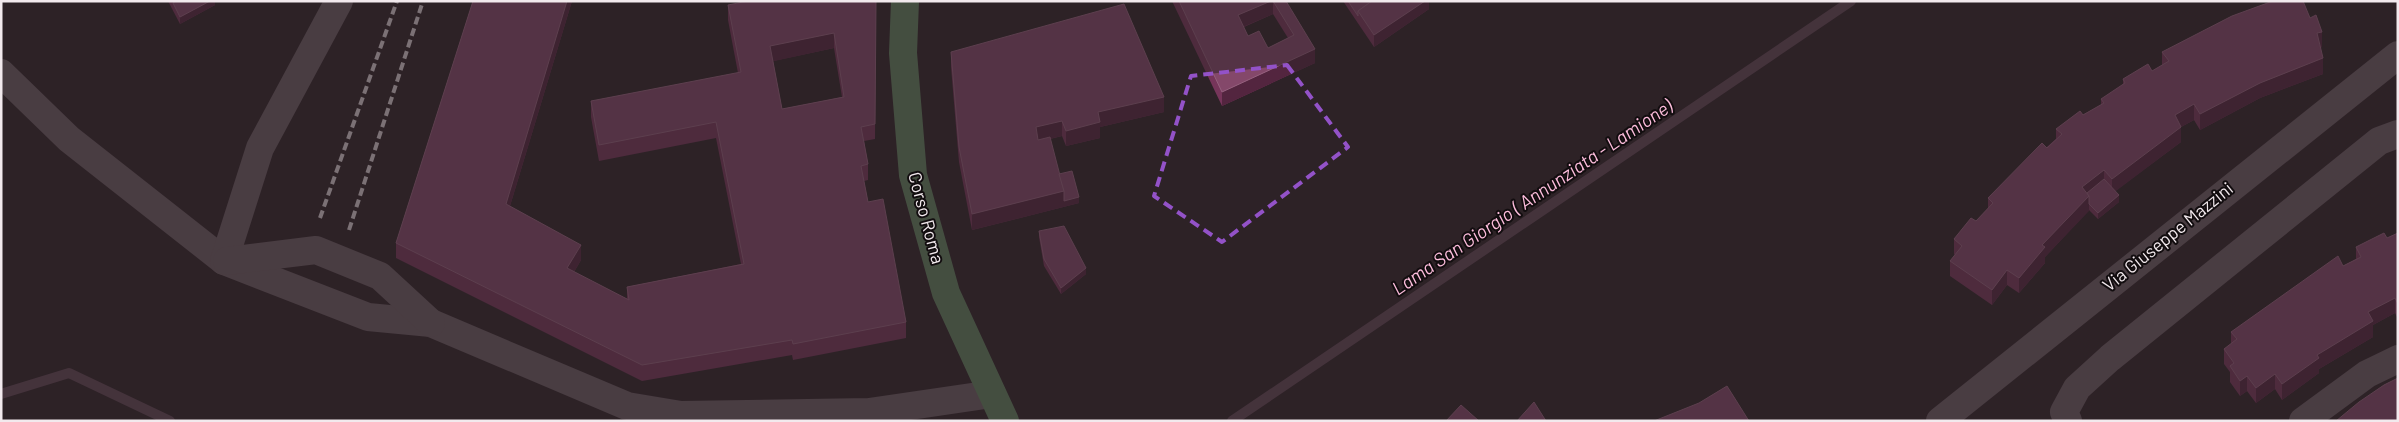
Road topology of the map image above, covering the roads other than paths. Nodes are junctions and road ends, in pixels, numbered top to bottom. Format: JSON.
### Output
{"nodes":[{"id":1,"x":339,"y":1,"type":"edge"},
{"id":2,"x":905,"y":1,"type":"edge"},
{"id":3,"x":2398,"y":55,"type":"edge"},
{"id":4,"x":1,"y":73,"type":"edge"},
{"id":5,"x":2398,"y":134,"type":"edge"},
{"id":6,"x":224,"y":261,"type":"junction"},
{"id":7,"x":431,"y":323,"type":"junction"},
{"id":8,"x":2398,"y":359,"type":"edge"},
{"id":9,"x":992,"y":394,"type":"junction"},
{"id":10,"x":1005,"y":421,"type":"edge"},
{"id":11,"x":1940,"y":421,"type":"edge"},
{"id":12,"x":2068,"y":421,"type":"edge"},
{"id":13,"x":2303,"y":421,"type":"edge"}],
"edges":[{"from":1,"to":6,"type":"street"},
{"from":2,"to":9,"type":"main road","name":"Corso Roma"},
{"from":3,"to":11,"type":"street","name":"Via Giuseppe Mazzini"},
{"from":4,"to":6,"type":"street"},
{"from":5,"to":12,"type":"street"},
{"from":6,"to":7,"type":"street"},
{"from":6,"to":7,"type":"street"},
{"from":7,"to":9,"type":"street"},
{"from":8,"to":13,"type":"street"},
{"from":9,"to":10,"type":"main road","name":"Corso Roma"}]}
